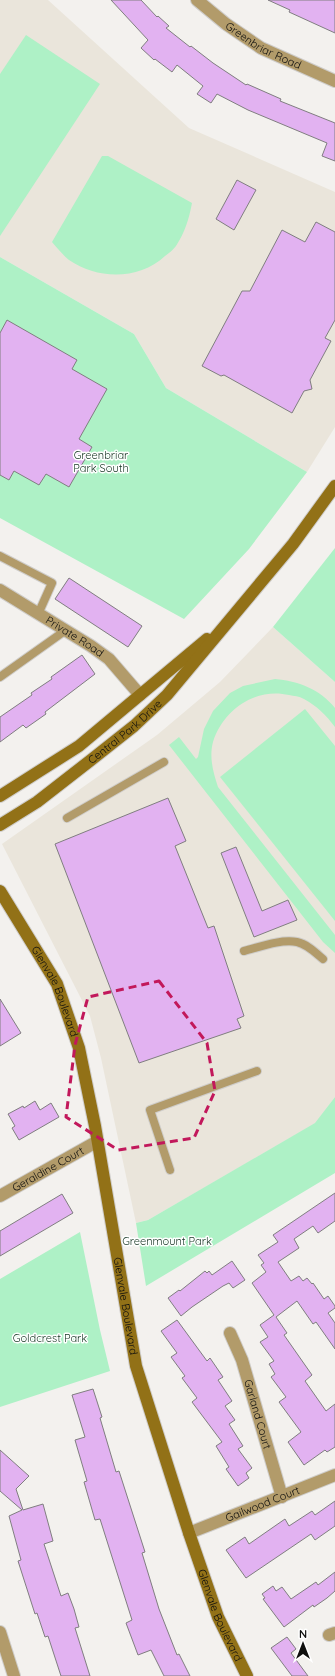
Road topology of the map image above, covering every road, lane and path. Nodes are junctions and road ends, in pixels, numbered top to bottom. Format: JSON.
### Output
{"nodes":[{"id":1,"x":197,"y":0,"type":"edge"},
{"id":2,"x":335,"y":82,"type":"edge"},
{"id":3,"x":335,"y":486,"type":"edge"},
{"id":4,"x":0,"y":556,"type":"edge"},
{"id":5,"x":0,"y":590,"type":"edge"},
{"id":6,"x":39,"y":612,"type":"junction"},
{"id":7,"x":232,"y":618,"type":"junction"},
{"id":8,"x":66,"y":630,"type":"junction"},
{"id":9,"x":0,"y":677,"type":"edge"},
{"id":10,"x":140,"y":695,"type":"junction"},
{"id":11,"x":164,"y":762,"type":"dead end"},
{"id":12,"x":0,"y":796,"type":"edge"},
{"id":13,"x":67,"y":818,"type":"dead end"},
{"id":14,"x":0,"y":825,"type":"edge"},
{"id":15,"x":0,"y":891,"type":"edge"},
{"id":16,"x":244,"y":952,"type":"dead end"},
{"id":17,"x":323,"y":960,"type":"dead end"},
{"id":18,"x":257,"y":1071,"type":"dead end"},
{"id":19,"x":96,"y":1142,"type":"junction"},
{"id":20,"x":170,"y":1170,"type":"dead end"},
{"id":21,"x":0,"y":1196,"type":"edge"},
{"id":22,"x":230,"y":1333,"type":"dead end"},
{"id":23,"x":335,"y":1475,"type":"edge"},
{"id":24,"x":282,"y":1497,"type":"junction"},
{"id":25,"x":189,"y":1533,"type":"junction"},
{"id":26,"x":0,"y":1632,"type":"edge"},
{"id":27,"x":14,"y":1676,"type":"edge"},
{"id":28,"x":247,"y":1676,"type":"edge"}],
"edges":[{"from":1,"to":2,"type":"street","name":"Greenbriar Road"},
{"from":3,"to":7,"type":"street","name":"Central Park Drive"},
{"from":4,"to":6,"type":"lane"},
{"from":5,"to":6,"type":"street","name":"Private Road"},
{"from":6,"to":8,"type":"street","name":"Private Road"},
{"from":7,"to":10,"type":"street","name":"Central Park Drive"},
{"from":7,"to":14,"type":"street","name":"Central Park Drive"},
{"from":8,"to":9,"type":"lane"},
{"from":8,"to":10,"type":"street","name":"Private Road"},
{"from":10,"to":12,"type":"street","name":"Central Park Drive"},
{"from":11,"to":13,"type":"lane"},
{"from":15,"to":19,"type":"street","name":"Glenvale Boulevard"},
{"from":16,"to":17,"type":"lane"},
{"from":18,"to":20,"type":"lane"},
{"from":19,"to":21,"type":"street","name":"Geraldine Court"},
{"from":19,"to":25,"type":"street","name":"Glenvale Boulevard"},
{"from":22,"to":24,"type":"street","name":"Garland Court"},
{"from":23,"to":24,"type":"street","name":"Gailwood Court"},
{"from":24,"to":25,"type":"street","name":"Gailwood Court"},
{"from":25,"to":28,"type":"street","name":"Glenvale Boulevard"},
{"from":26,"to":27,"type":"street"}]}
